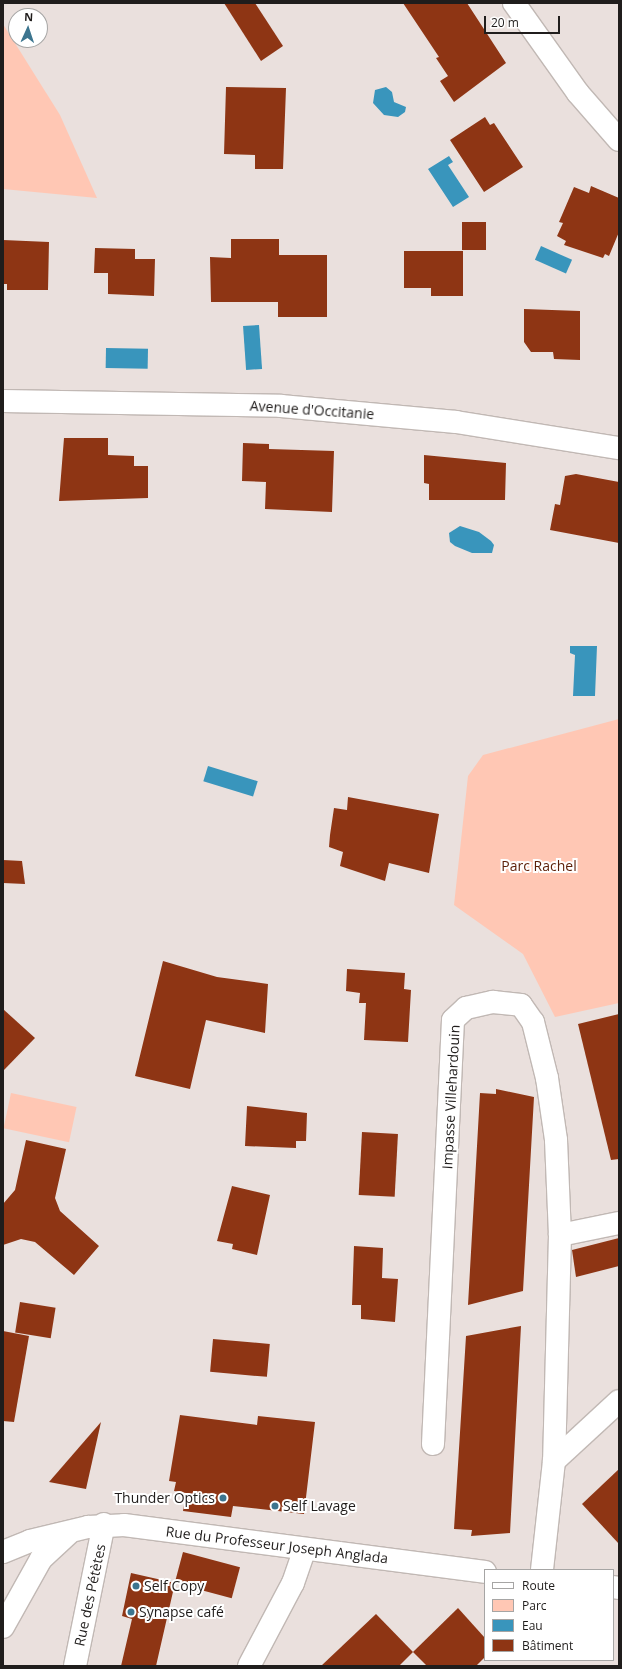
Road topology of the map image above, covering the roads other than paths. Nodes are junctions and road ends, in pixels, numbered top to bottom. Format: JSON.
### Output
{"nodes":[{"id":1,"x":514,"y":3,"type":"edge"},
{"id":2,"x":619,"y":140,"type":"edge"},
{"id":3,"x":3,"y":401,"type":"edge"},
{"id":4,"x":619,"y":448,"type":"edge"},
{"id":5,"x":619,"y":1222,"type":"edge"},
{"id":6,"x":560,"y":1235,"type":"junction"},
{"id":7,"x":619,"y":1401,"type":"edge"},
{"id":8,"x":433,"y":1444,"type":"dead end"},
{"id":9,"x":554,"y":1461,"type":"junction"},
{"id":10,"x":104,"y":1524,"type":"junction"},
{"id":11,"x":70,"y":1532,"type":"junction"},
{"id":12,"x":305,"y":1549,"type":"junction"},
{"id":13,"x":3,"y":1552,"type":"edge"},
{"id":14,"x":542,"y":1569,"type":"edge"},
{"id":15,"x":484,"y":1572,"type":"edge"},
{"id":16,"x":3,"y":1627,"type":"edge"},
{"id":17,"x":75,"y":1666,"type":"edge"},
{"id":18,"x":249,"y":1666,"type":"edge"}],
"edges":[{"from":1,"to":2,"type":"street"},
{"from":3,"to":4,"type":"street","name":"Avenue d'Occitanie"},
{"from":5,"to":6,"type":"street"},
{"from":6,"to":8,"type":"street","name":"Impasse Villehardouin"},
{"from":6,"to":9,"type":"street","name":"Impasse Villehardouin"},
{"from":7,"to":9,"type":"street"},
{"from":9,"to":14,"type":"street","name":"Impasse Villehardouin"},
{"from":10,"to":11,"type":"street","name":"Rue du Professeur Joseph Anglada"},
{"from":10,"to":12,"type":"street","name":"Rue du Professeur Joseph Anglada"},
{"from":10,"to":17,"type":"street","name":"Rue des Pétètes"},
{"from":11,"to":13,"type":"street","name":"Rue du Professeur Joseph Anglada"},
{"from":11,"to":16,"type":"street","name":"Rue du Professeur Joseph Anglada"},
{"from":12,"to":15,"type":"street","name":"Rue du Professeur Joseph Anglada"},
{"from":12,"to":18,"type":"street"}]}
